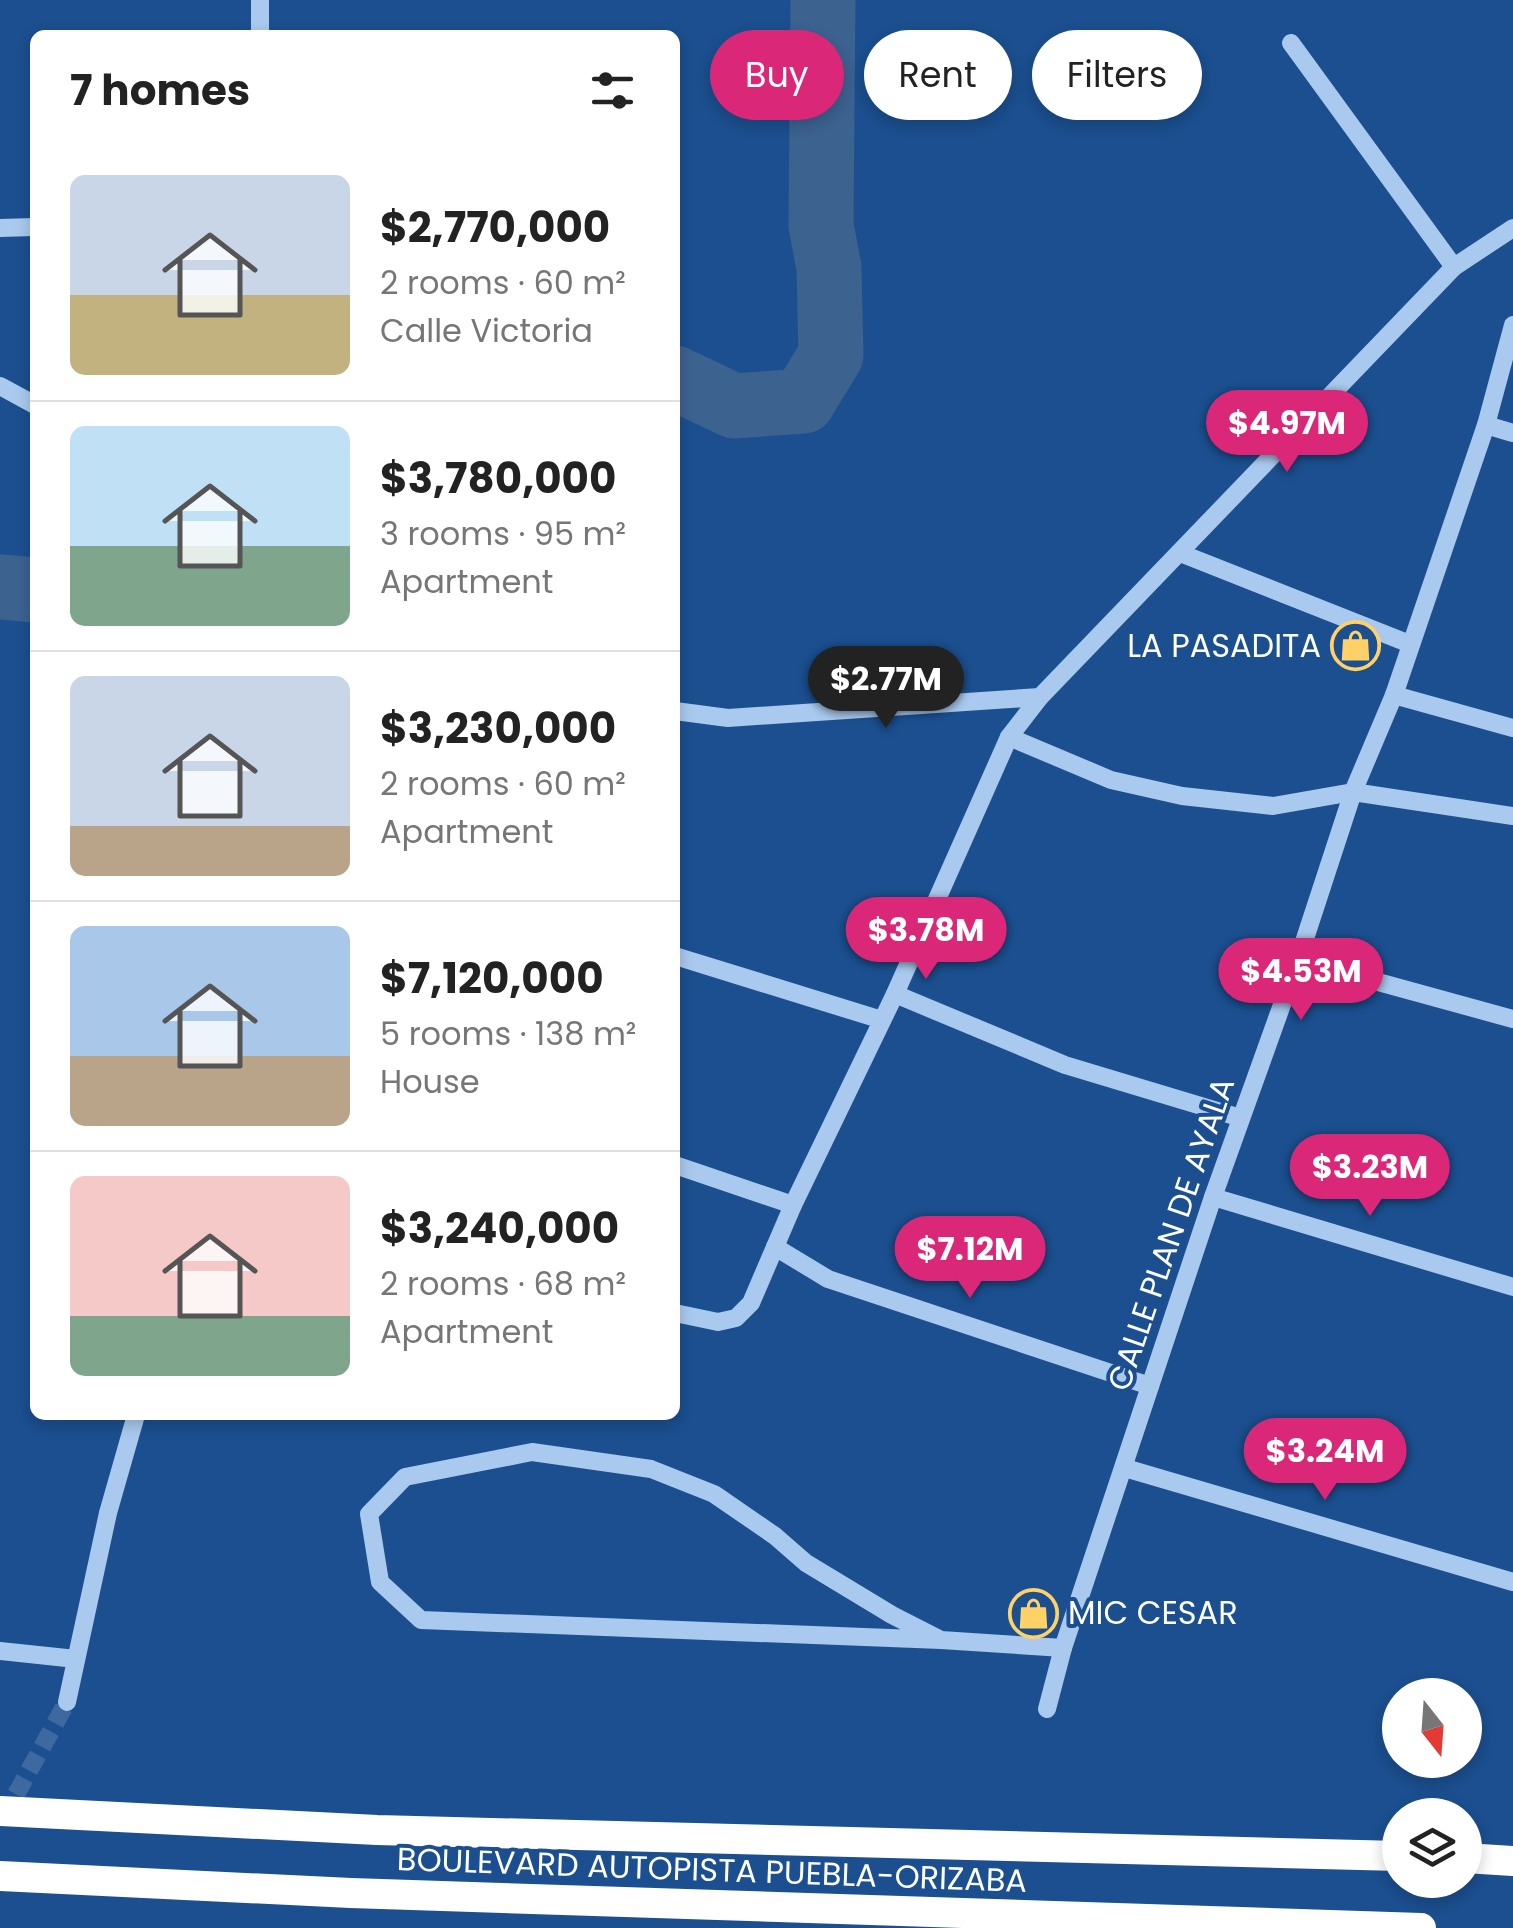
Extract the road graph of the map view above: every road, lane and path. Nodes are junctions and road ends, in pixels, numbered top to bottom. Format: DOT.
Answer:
graph roads {
  1 [pos="260,0"];
  2 [pos="260,30"];
  3 [pos="1291,43"];
  4 [pos="30,226"];
  5 [pos="0,228"];
  6 [pos="1513,228"];
  7 [pos="1454,267"];
  8 [pos="1513,326"];
  9 [pos="0,386"];
  10 [pos="30,401"];
  11 [pos="1486,425"];
  12 [pos="1513,433"];
  13 [pos="1180,553"];
  14 [pos="1410,644"];
  15 [pos="1394,695"];
  16 [pos="1040,697"];
  17 [pos="680,712"];
  18 [pos="1513,728"];
  19 [pos="1009,737"];
  20 [pos="1353,792"];
  21 [pos="1513,816"];
  22 [pos="680,958"];
  23 [pos="1298,960"];
  24 [pos="895,994"];
  25 [pos="1513,1019"];
  26 [pos="882,1020"];
  27 [pos="1242,1118"];
  28 [pos="680,1167"];
  29 [pos="1212,1197"];
  30 [pos="793,1204"];
  31 [pos="775,1247"];
  32 [pos="1513,1287"];
  33 [pos="680,1313"];
  34 [pos="1150,1386"];
  35 [pos="135,1420"];
  36 [pos="1125,1468"];
  37 [pos="1513,1582"];
  38 [pos="942,1640"];
  39 [pos="1064,1648"];
  40 [pos="0,1651"];
  41 [pos="76,1658"];
  42 [pos="67,1702"];
  43 [pos="1047,1709"];
  44 [pos="0,1812"];
  45 [pos="1382,1856"];
  46 [pos="1482,1859"];
  47 [pos="1513,1861"];
  48 [pos="0,1876"];
  49 [pos="1422,1928"];
  1 -- 2 [label="street"];
  3 -- 7 [label="street"];
  4 -- 5 [label="street"];
  6 -- 7 [label="street"];
  7 -- 13 [label="street"];
  8 -- 11 [label="street, CALLE PLAN DE AYALA"];
  9 -- 10 [label="street"];
  11 -- 12 [label="street"];
  11 -- 14 [label="street, CALLE PLAN DE AYALA"];
  13 -- 14 [label="street"];
  13 -- 16 [label="street"];
  14 -- 15 [label="street, CALLE PLAN DE AYALA"];
  15 -- 18 [label="street"];
  15 -- 20 [label="street, CALLE PLAN DE AYALA"];
  16 -- 17 [label="street"];
  16 -- 19 [label="street"];
  19 -- 20 [label="street"];
  19 -- 24 [label="street"];
  20 -- 21 [label="street"];
  20 -- 23 [label="street, CALLE PLAN DE AYALA"];
  22 -- 26 [label="street"];
  23 -- 25 [label="street"];
  23 -- 27 [label="street, CALLE PLAN DE AYALA"];
  24 -- 26 [label="street"];
  24 -- 27 [label="street"];
  26 -- 30 [label="street"];
  27 -- 29 [label="street, CALLE PLAN DE AYALA"];
  28 -- 30 [label="street"];
  29 -- 32 [label="street"];
  29 -- 34 [label="street, CALLE PLAN DE AYALA"];
  30 -- 31 [label="street"];
  31 -- 33 [label="street"];
  31 -- 34 [label="street"];
  34 -- 36 [label="street, CALLE PLAN DE AYALA"];
  35 -- 41 [label="street"];
  36 -- 37 [label="street"];
  36 -- 39 [label="street, CALLE PLAN DE AYALA"];
  38 -- 38 [label="street"];
  38 -- 39 [label="street"];
  39 -- 43 [label="street, CALLE PLAN DE AYALA"];
  40 -- 41 [label="street"];
  41 -- 42 [label="street"];
  44 -- 45 [label="highway, BOULEVARD AUTOPISTA PUEBLA-ORIZABA"];
  46 -- 47 [label="highway"];
  48 -- 49 [label="highway, BOULEVARD AUTOPISTA PUEBLA-ORIZABA"];
}
